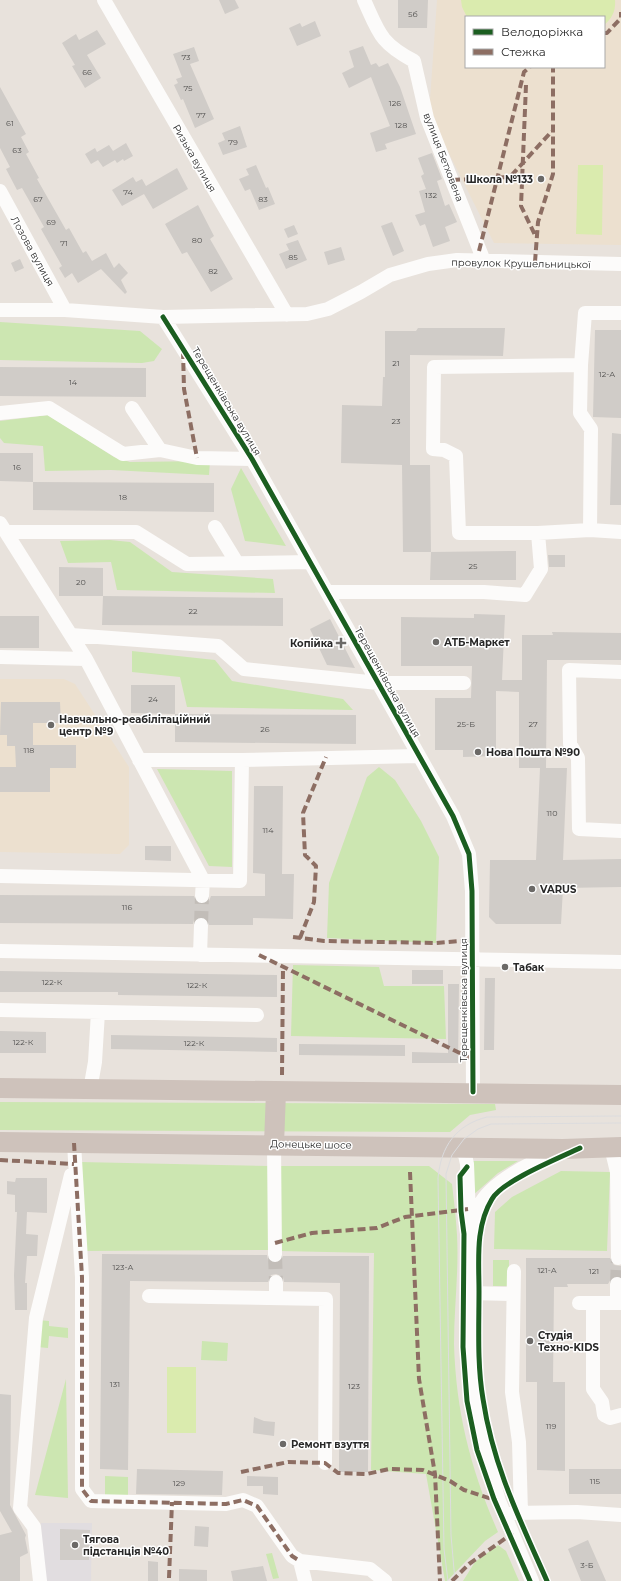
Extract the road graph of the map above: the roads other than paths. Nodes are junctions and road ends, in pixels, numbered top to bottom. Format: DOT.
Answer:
graph roads {
  1 [pos="104,0"];
  2 [pos="364,0"];
  3 [pos="0,191"];
  4 [pos="484,261"];
  5 [pos="621,264"];
  6 [pos="0,310"];
  7 [pos="65,310"];
  8 [pos="621,313"];
  9 [pos="287,315"];
  10 [pos="163,317"];
  11 [pos="581,365"];
  12 [pos="132,408"];
  13 [pos="0,413"];
  14 [pos="160,450"];
  15 [pos="252,459"];
  16 [pos="3,527"];
  17 [pos="215,527"];
  18 [pos="590,530"];
  19 [pos="621,532"];
  20 [pos="538,533"];
  21 [pos="310,562"];
  22 [pos="237,563"];
  23 [pos="328,592"];
  24 [pos="71,636"];
  25 [pos="0,658"];
  26 [pos="86,659"];
  27 [pos="621,672"];
  28 [pos="378,683"];
  29 [pos="464,683"];
  30 [pos="418,756"];
  31 [pos="139,760"];
  32 [pos="242,760"];
  33 [pos="621,831"];
  34 [pos="0,876"];
  35 [pos="203,880"];
  36 [pos="202,896"];
  37 [pos="201,924"];
  38 [pos="0,951"];
  39 [pos="200,955"];
  40 [pos="472,958"];
  41 [pos="621,962"];
  42 [pos="0,1010"];
  43 [pos="98,1012"];
  44 [pos="257,1015"];
  45 [pos="0,1088"];
  46 [pos="90,1090"];
  47 [pos="276,1092"];
  48 [pos="473,1092"];
  49 [pos="621,1095"];
  50 [pos="0,1142"];
  51 [pos="74,1143"];
  52 [pos="274,1144"];
  53 [pos="457,1147"];
  54 [pos="616,1147"];
  55 [pos="563,1148"];
  56 [pos="74,1164"];
  57 [pos="470,1241"];
  58 [pos="276,1255"];
  59 [pos="618,1258"];
  60 [pos="514,1271"];
  61 [pos="276,1282"];
  62 [pos="617,1284"];
  63 [pos="470,1293"];
  64 [pos="513,1294"];
  65 [pos="149,1296"];
  66 [pos="276,1298"];
  67 [pos="619,1303"];
  68 [pos="621,1415"];
  69 [pos="325,1463"];
  70 [pos="505,1513"];
  71 [pos="521,1513"];
  72 [pos="621,1514"];
  73 [pos="300,1561"];
  74 [pos="379,1573"];
  75 [pos="302,1580"];
  76 [pos="40,1581"];
  77 [pos="532,1581"];
  1 -- 9 [label="street, Ризька вулиця"];
  2 -- 4 [label="street, вулиця Бетховена"];
  3 -- 7 [label="street, Лозова вулиця"];
  4 -- 5 [label="street, провулок Крушельницької"];
  4 -- 9 [label="street, провулок Крушельницької"];
  6 -- 7 [label="street, провулок Крушельницької"];
  7 -- 10 [label="street, провулок Крушельницької"];
  8 -- 11 [label="street"];
  9 -- 10 [label="street, провулок Крушельницької"];
  10 -- 15 [label="street, Терещенківська вулиця"];
  11 -- 18 [label="street"];
  11 -- 20 [label="street"];
  12 -- 14 [label="street"];
  13 -- 14 [label="street"];
  14 -- 15 [label="street"];
  15 -- 21 [label="street, Терещенківська вулиця"];
  16 -- 22 [label="street"];
  16 -- 24 [label="street"];
  17 -- 22 [label="street"];
  18 -- 19 [label="street"];
  18 -- 20 [label="street"];
  20 -- 23 [label="street"];
  21 -- 22 [label="street"];
  21 -- 23 [label="street, Терещенківська вулиця"];
  23 -- 28 [label="street, Терещенківська вулиця"];
  24 -- 26 [label="street"];
  24 -- 28 [label="street"];
  25 -- 26 [label="street"];
  26 -- 31 [label="street"];
  27 -- 33 [label="street"];
  28 -- 29 [label="street"];
  28 -- 30 [label="street, Терещенківська вулиця"];
  30 -- 32 [label="street"];
  30 -- 40 [label="street, Терещенківська вулиця"];
  31 -- 32 [label="street"];
  31 -- 35 [label="street"];
  32 -- 35 [label="street"];
  34 -- 35 [label="street"];
  35 -- 36 [label="street"];
  37 -- 39 [label="street"];
  38 -- 39 [label="street"];
  39 -- 40 [label="street"];
  40 -- 41 [label="street"];
  40 -- 48 [label="street, Терещенківська вулиця"];
  42 -- 43 [label="street"];
  43 -- 44 [label="street"];
  43 -- 46 [label="street"];
  45 -- 46 [label="highway"];
  46 -- 47 [label="highway"];
  47 -- 48 [label="highway"];
  47 -- 52 [label="highway"];
  48 -- 49 [label="highway"];
  50 -- 51 [label="highway, Донецьке шосе"];
  51 -- 52 [label="highway, Донецьке шосе"];
  51 -- 56 [label="street"];
  52 -- 53 [label="highway, Донецьке шосе"];
  52 -- 58 [label="street"];
  53 -- 55 [label="highway, Донецьке шосе"];
  53 -- 57 [label="street"];
  54 -- 55 [label="highway, Донецьке шосе"];
  54 -- 59 [label="street"];
  55 -- 57 [label="street"];
  56 -- 73 [label="street"];
  56 -- 76 [label="street"];
  57 -- 63 [label="street"];
  60 -- 64 [label="street"];
  61 -- 66 [label="street"];
  62 -- 67 [label="street"];
  63 -- 64 [label="street"];
  63 -- 70 [label="street"];
  64 -- 71 [label="street"];
  65 -- 66 [label="street"];
  66 -- 69 [label="street"];
  67 -- 68 [label="street"];
  70 -- 71 [label="street"];
  70 -- 77 [label="street"];
  71 -- 72 [label="street"];
  73 -- 74 [label="street"];
  73 -- 75 [label="street"];
}
